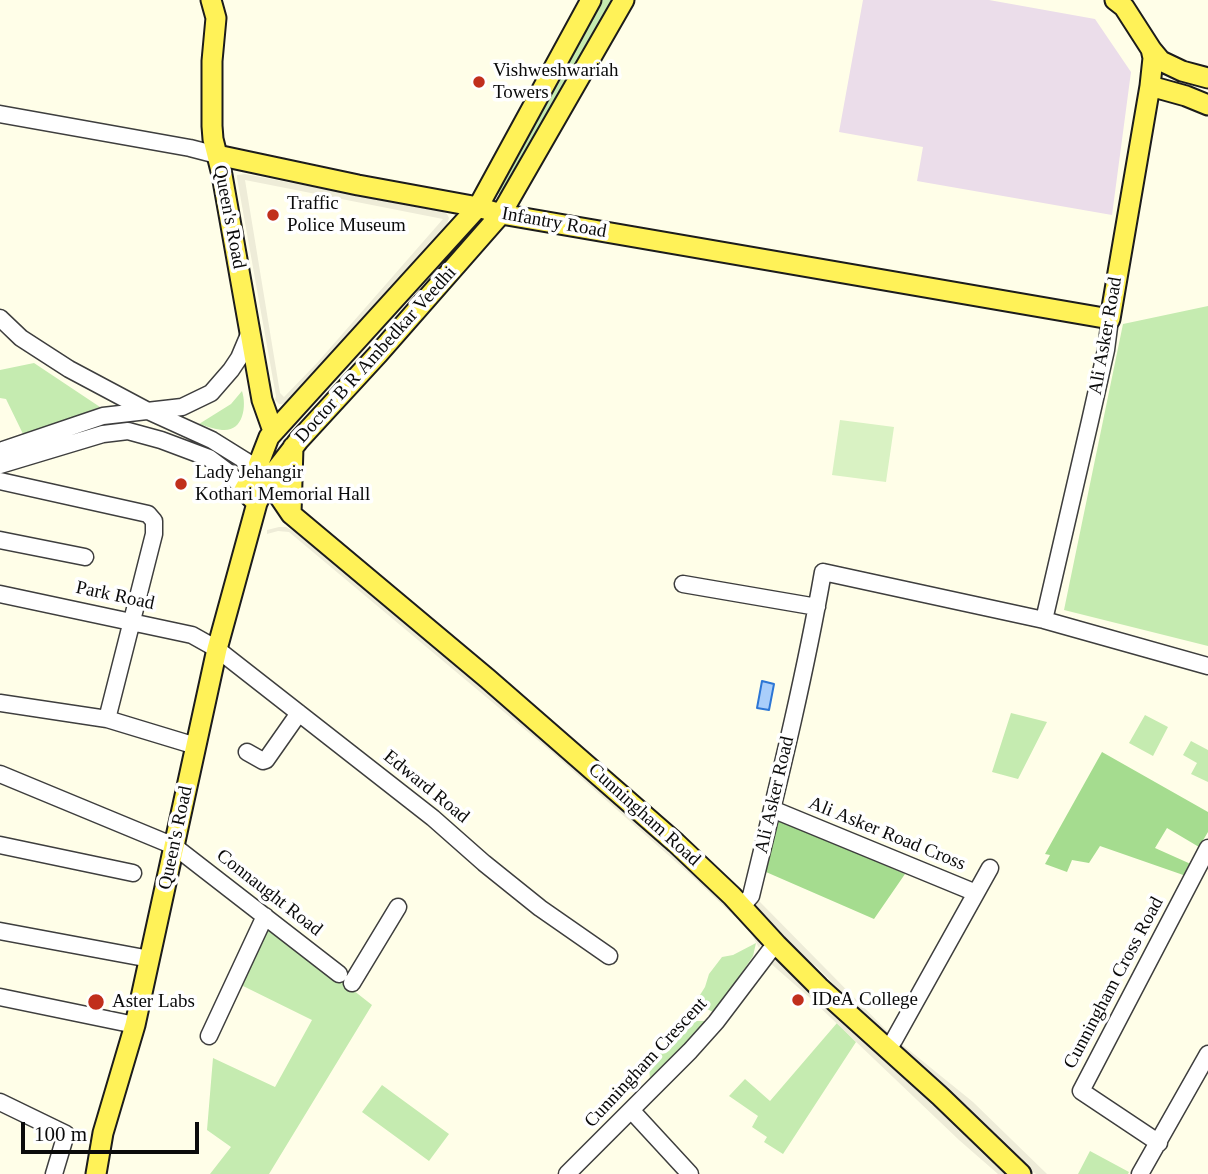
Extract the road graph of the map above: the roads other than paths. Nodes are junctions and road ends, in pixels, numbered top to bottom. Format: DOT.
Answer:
graph roads {
  1 [pos="228,0"];
  2 [pos="591,0"];
  3 [pos="624,0"];
  4 [pos="1115,0"];
  5 [pos="213,9"];
  6 [pos="1151,49"];
  7 [pos="1208,78"];
  8 [pos="1150,86"];
  9 [pos="1208,105"];
  10 [pos="0,114"];
  11 [pos="217,155"];
  12 [pos="478,207"];
  13 [pos="501,214"];
  14 [pos="0,318"];
  15 [pos="1110,320"];
  16 [pos="250,332"];
  17 [pos="146,410"];
  18 [pos="273,432"];
  19 [pos="293,447"];
  20 [pos="0,451"];
  21 [pos="0,465"];
  22 [pos="263,474"];
  23 [pos="0,481"];
  24 [pos="252,500"];
  25 [pos="291,514"];
  26 [pos="0,540"];
  27 [pos="85,557"];
  28 [pos="684,584"];
  29 [pos="0,594"];
  30 [pos="817,607"];
  31 [pos="1044,620"];
  32 [pos="133,621"];
  33 [pos="217,649"];
  34 [pos="1208,666"];
  35 [pos="0,703"];
  36 [pos="299,713"];
  37 [pos="107,719"];
  38 [pos="196,746"];
  39 [pos="247,752"];
  40 [pos="0,774"];
  41 [pos="772,810"];
  42 [pos="0,845"];
  43 [pos="174,846"];
  44 [pos="1208,848"];
  45 [pos="990,868"];
  46 [pos="133,873"];
  47 [pos="976,893"];
  48 [pos="742,906"];
  49 [pos="398,907"];
  50 [pos="265,916"];
  51 [pos="0,930"];
  52 [pos="777,945"];
  53 [pos="610,956"];
  54 [pos="150,959"];
  55 [pos="0,997"];
  56 [pos="135,1025"];
  57 [pos="209,1036"];
  58 [pos="888,1049"];
  59 [pos="1208,1054"];
  60 [pos="0,1102"];
  61 [pos="631,1110"];
  62 [pos="1159,1143"];
  63 [pos="54,1174"];
  64 [pos="96,1174"];
  65 [pos="567,1174"];
  66 [pos="690,1174"];
  67 [pos="1021,1174"];
  68 [pos="1140,1174"];
  1 -- 5 [label="main road"];
  2 -- 12 [label="main road, Doctor B R Ambedkar Veedhi"];
  3 -- 13 [label="main road, Doctor B R Ambedkar Veedhi"];
  4 -- 6 [label="main road"];
  5 -- 11 [label="main road, Queen's Road"];
  6 -- 7 [label="main road"];
  6 -- 8 [label="main road, Ali Asker Road"];
  8 -- 9 [label="main road"];
  8 -- 15 [label="main road, Ali Asker Road"];
  10 -- 11 [label="street, Infantry Road"];
  11 -- 12 [label="main road, Infantry Road"];
  11 -- 16 [label="main road, Queen's Road"];
  12 -- 13 [label="main road, Infantry Road"];
  12 -- 18 [label="main road, Doctor B R Ambedkar Veedhi"];
  13 -- 15 [label="main road, Infantry Road"];
  13 -- 19 [label="main road, Doctor B R Ambedkar Veedhi"];
  14 -- 17 [label="street"];
  15 -- 31 [label="street, Ali Asker Road"];
  16 -- 17 [label="street"];
  16 -- 18 [label="main road, Queen's Road"];
  17 -- 20 [label="street"];
  17 -- 22 [label="street"];
  18 -- 19 [label="main road"];
  18 -- 22 [label="main road, Doctor B R Ambedkar Veedhi"];
  19 -- 22 [label="main road, Doctor B R Ambedkar Veedhi"];
  19 -- 25 [label="main road"];
  21 -- 24 [label="street"];
  22 -- 24 [label="main road, Doctor B R Ambedkar Veedhi"];
  22 -- 25 [label="main road, Cunningham Road"];
  23 -- 32 [label="street"];
  24 -- 25 [label="main road"];
  24 -- 33 [label="main road, Queen's Road"];
  25 -- 48 [label="main road, Cunningham Road"];
  26 -- 27 [label="street"];
  28 -- 30 [label="street"];
  29 -- 32 [label="street, Park Road"];
  30 -- 31 [label="street, Ali Asker Road"];
  30 -- 41 [label="street, Ali Asker Road"];
  31 -- 34 [label="street, Ali Asker Road"];
  32 -- 33 [label="street, Park Road"];
  32 -- 37 [label="street"];
  33 -- 36 [label="street, Edward Road"];
  33 -- 38 [label="main road, Queen's Road"];
  35 -- 37 [label="street"];
  36 -- 39 [label="street"];
  36 -- 53 [label="street, Edward Road"];
  37 -- 38 [label="street"];
  38 -- 43 [label="main road, Queen's Road"];
  40 -- 43 [label="street, Connaught Road"];
  41 -- 47 [label="street, Ali Asker Road Cross"];
  41 -- 48 [label="street, Ali Asker Road"];
  42 -- 46 [label="street"];
  43 -- 50 [label="street, Connaught Road"];
  43 -- 54 [label="main road, Queen's Road"];
  44 -- 62 [label="street, Cunningham Cross Road"];
  45 -- 47 [label="street"];
  47 -- 58 [label="street, Ali Asker Road Cross"];
  48 -- 52 [label="main road, Cunningham Road"];
  49 -- 50 [label="street, Connaught Road"];
  50 -- 57 [label="street"];
  51 -- 54 [label="street"];
  52 -- 58 [label="main road, Cunningham Road"];
  52 -- 61 [label="street, Cunningham Crescent"];
  54 -- 56 [label="main road, Queen's Road"];
  55 -- 56 [label="street"];
  56 -- 64 [label="main road, Queen's Road"];
  58 -- 67 [label="main road, Cunningham Road"];
  59 -- 62 [label="street"];
  60 -- 63 [label="street"];
  61 -- 65 [label="street, Cunningham Crescent"];
  61 -- 66 [label="street"];
  62 -- 68 [label="street"];
}
